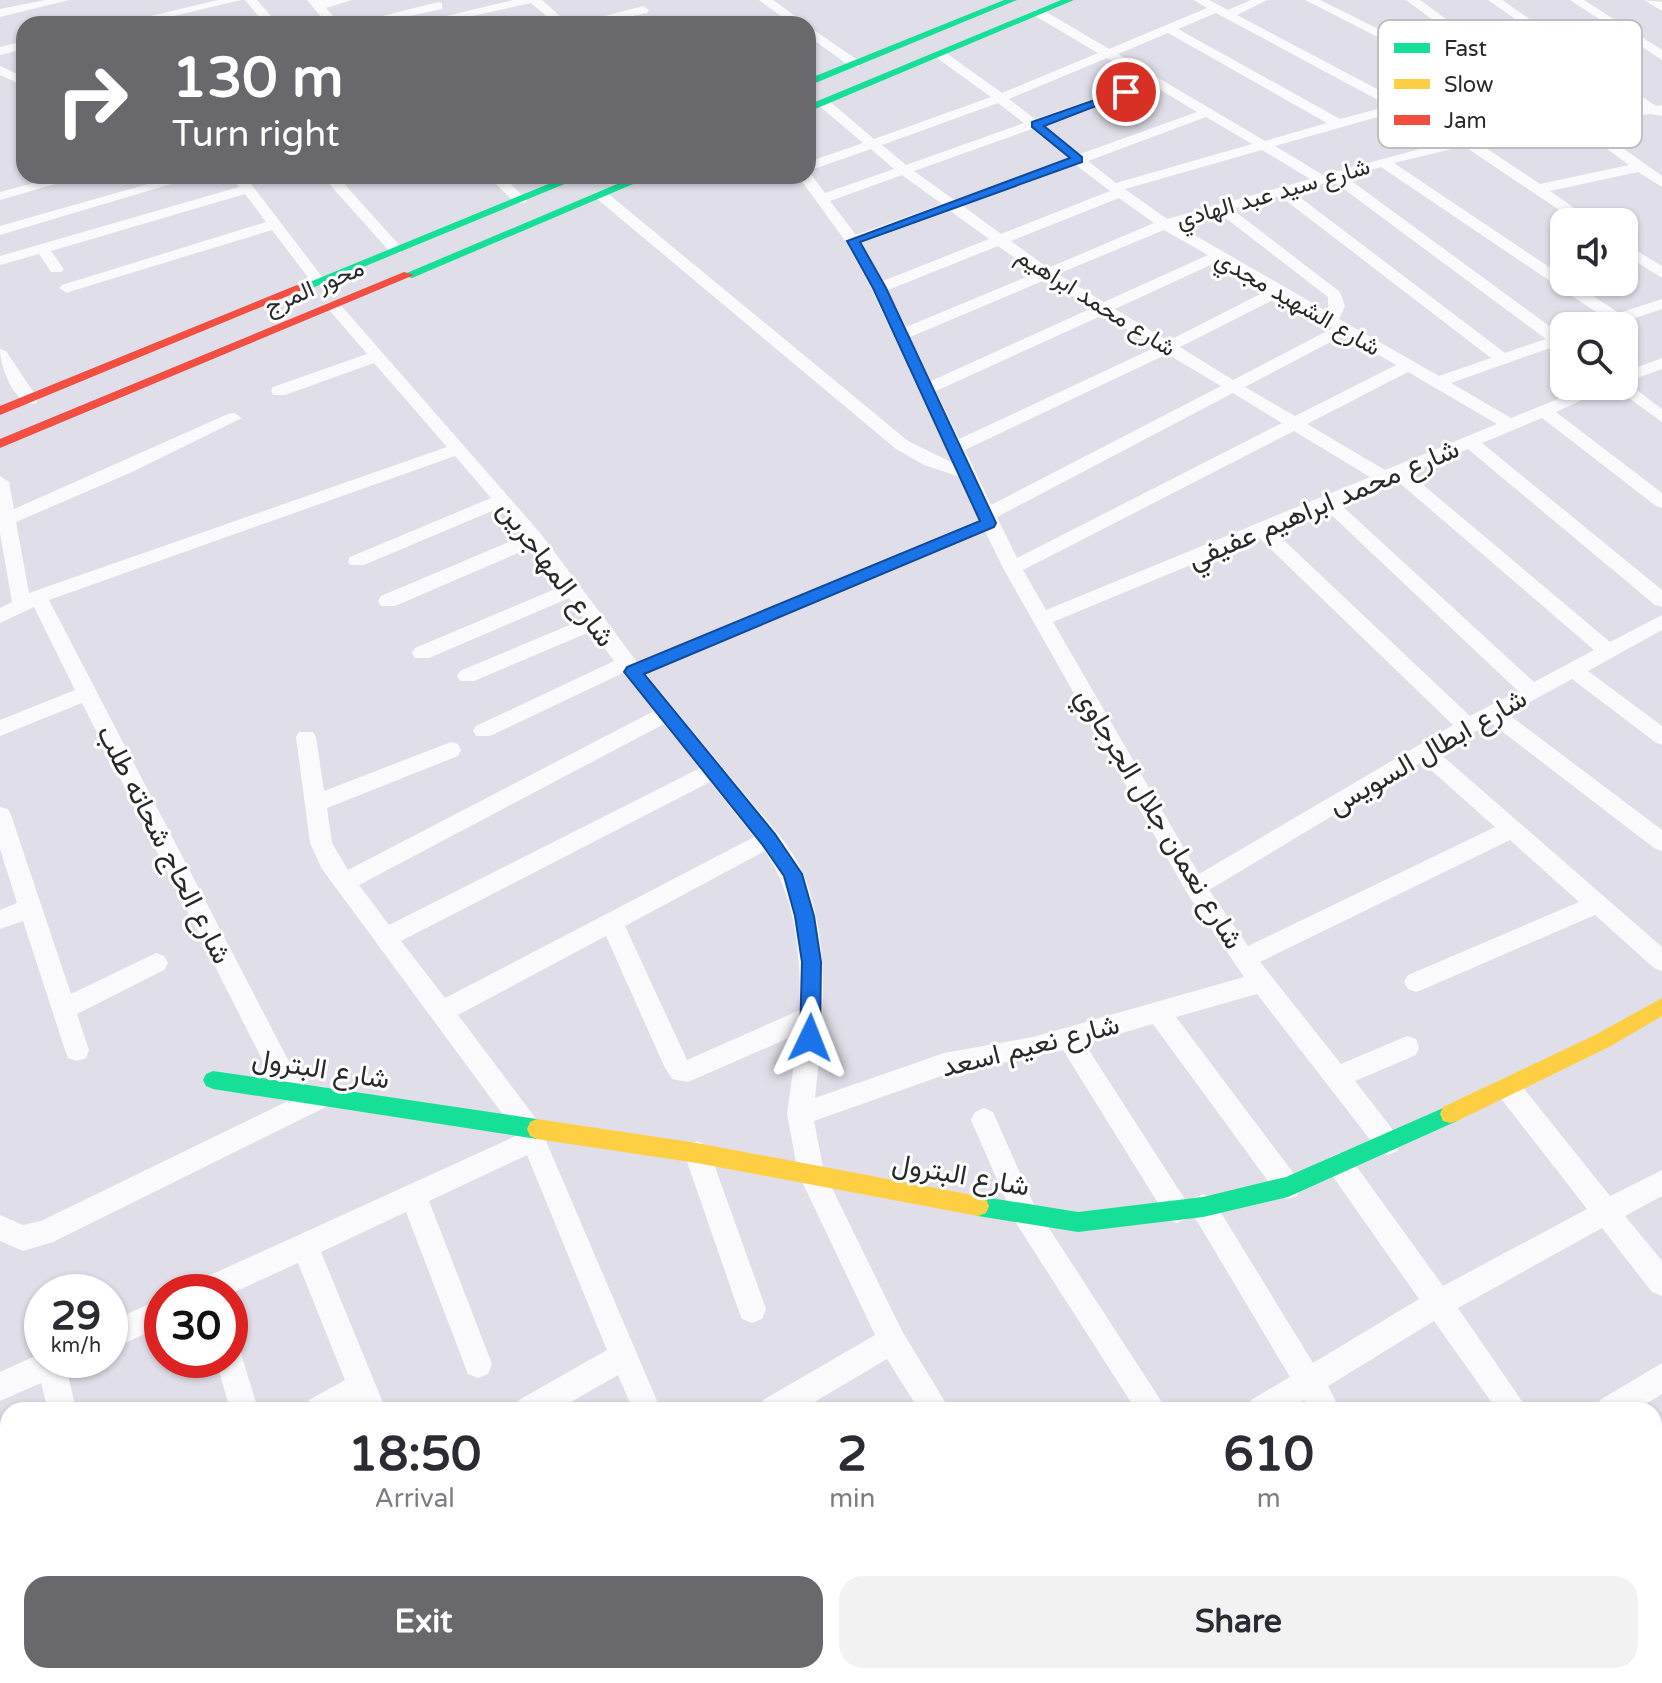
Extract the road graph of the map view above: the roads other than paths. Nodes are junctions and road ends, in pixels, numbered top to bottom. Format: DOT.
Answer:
graph roads {
  1 [pos="63,0"];
  2 [pos="235,0"];
  3 [pos="251,0"];
  4 [pos="346,0"];
  5 [pos="467,0"];
  6 [pos="529,0"];
  7 [pos="535,0"];
  8 [pos="765,0"];
  9 [pos="1012,0"];
  10 [pos="1069,0"];
  11 [pos="1200,0"];
  12 [pos="1261,0"];
  13 [pos="1311,0"];
  14 [pos="1412,0"];
  15 [pos="1494,0"];
  16 [pos="1576,0"];
  17 [pos="1650,0"];
  18 [pos="316,3"];
  19 [pos="1662,7"];
  20 [pos="643,10"];
  21 [pos="1224,11"];
  22 [pos="0,13"];
  23 [pos="1039,13"];
  24 [pos="463,14"];
  25 [pos="160,16"];
  26 [pos="265,16"];
  27 [pos="394,16"];
  28 [pos="454,16"];
  29 [pos="554,16"];
  30 [pos="616,16"];
  31 [pos="788,16"];
  32 [pos="1439,20"];
  33 [pos="1524,20"];
  34 [pos="1607,20"];
  35 [pos="1169,29"];
  36 [pos="1378,34"];
  37 [pos="816,36"];
  38 [pos="1642,43"];
  39 [pos="1110,53"];
  40 [pos="941,55"];
  41 [pos="1662,56"];
  42 [pos="855,64"];
  43 [pos="816,80"];
  44 [pos="1156,81"];
  45 [pos="1378,93"];
  46 [pos="1003,97"];
  47 [pos="1642,100"];
  48 [pos="816,106"];
  49 [pos="816,107"];
  50 [pos="1659,111"];
  51 [pos="1209,112"];
  52 [pos="1378,113"];
  53 [pos="1339,124"];
  54 [pos="1036,125"];
  55 [pos="873,144"];
  56 [pos="1264,145"];
  57 [pos="1438,148"];
  58 [pos="1476,148"];
  59 [pos="1614,148"];
  60 [pos="1078,159"];
  61 [pos="1383,162"];
  62 [pos="816,164"];
  63 [pos="1640,167"];
  64 [pos="904,170"];
  65 [pos="1329,178"];
  66 [pos="1662,183"];
  67 [pos="46,184"];
  68 [pos="163,184"];
  69 [pos="237,184"];
  70 [pos="244,184"];
  71 [pos="336,184"];
  72 [pos="503,184"];
  73 [pos="559,184"];
  74 [pos="627,184"];
  75 [pos="812,184"];
  76 [pos="1538,189"];
  77 [pos="1116,190"];
  78 [pos="1284,192"];
  79 [pos="601,195"];
  80 [pos="0,196"];
  81 [pos="824,198"];
  82 [pos="520,200"];
  83 [pos="951,206"];
  84 [pos="1566,208"];
  85 [pos="1223,209"];
  86 [pos="1165,224"];
  87 [pos="273,225"];
  88 [pos="0,231"];
  89 [pos="999,240"];
  90 [pos="853,241"];
  91 [pos="42,248"];
  92 [pos="396,250"];
  93 [pos="1218,256"];
  94 [pos="1638,256"];
  95 [pos="0,261"];
  96 [pos="56,269"];
  97 [pos="1661,272"];
  98 [pos="1048,275"];
  99 [pos="318,281"];
  100 [pos="67,288"];
  101 [pos="879,288"];
  102 [pos="1278,291"];
  103 [pos="1662,304"];
  104 [pos="333,305"];
  105 [pos="1104,309"];
  106 [pos="1607,312"];
  107 [pos="1638,312"];
  108 [pos="1336,325"];
  109 [pos="1550,333"];
  110 [pos="901,335"];
  111 [pos="1550,345"];
  112 [pos="1168,347"];
  113 [pos="0,354"];
  114 [pos="378,356"];
  115 [pos="1502,359"];
  116 [pos="1662,363"];
  117 [pos="1407,366"];
  118 [pos="1638,372"];
  119 [pos="1436,383"];
  120 [pos="1232,386"];
  121 [pos="927,389"];
  122 [pos="279,391"];
  123 [pos="30,399"];
  124 [pos="1638,399"];
  125 [pos="1568,400"];
  126 [pos="1543,410"];
  127 [pos="0,411"];
  128 [pos="1662,417"];
  129 [pos="234,418"];
  130 [pos="49,424"];
  131 [pos="1294,424"];
  132 [pos="1509,424"];
  133 [pos="1470,442"];
  134 [pos="0,444"];
  135 [pos="458,449"];
  136 [pos="953,449"];
  137 [pos="965,473"];
  138 [pos="1391,475"];
  139 [pos="0,482"];
  140 [pos="502,500"];
  141 [pos="1328,502"];
  142 [pos="1662,502"];
  143 [pos="6,519"];
  144 [pos="987,520"];
  145 [pos="1262,530"];
  146 [pos="535,538"];
  147 [pos="357,561"];
  148 [pos="1012,568"];
  149 [pos="572,589"];
  150 [pos="1662,600"];
  151 [pos="30,601"];
  152 [pos="388,601"];
  153 [pos="0,616"];
  154 [pos="1043,619"];
  155 [pos="596,622"];
  156 [pos="1661,624"];
  157 [pos="1607,650"];
  158 [pos="422,653"];
  159 [pos="629,667"];
  160 [pos="1572,669"];
  161 [pos="467,676"];
  162 [pos="1531,691"];
  163 [pos="87,693"];
  164 [pos="1492,713"];
  165 [pos="666,714"];
  166 [pos="1467,726"];
  167 [pos="0,728"];
  168 [pos="483,731"];
  169 [pos="306,737"];
  170 [pos="1662,737"];
  171 [pos="451,750"];
  172 [pos="1423,751"];
  173 [pos="713,771"];
  174 [pos="315,804"];
  175 [pos="0,815"];
  176 [pos="1512,829"];
  177 [pos="769,839"];
  178 [pos="1662,842"];
  179 [pos="5,847"];
  180 [pos="343,883"];
  181 [pos="1195,887"];
  182 [pos="1598,904"];
  183 [pos="32,907"];
  184 [pos="0,920"];
  185 [pos="611,921"];
  186 [pos="385,938"];
  187 [pos="1244,959"];
  188 [pos="1662,961"];
  189 [pos="156,963"];
  190 [pos="1262,982"];
  191 [pos="1416,982"];
  192 [pos="1662,1006"];
  193 [pos="65,1008"];
  194 [pos="441,1012"];
  195 [pos="1159,1013"];
  196 [pos="812,1016"];
  197 [pos="1069,1039"];
  198 [pos="1407,1047"];
  199 [pos="77,1050"];
  200 [pos="1338,1077"];
  201 [pos="213,1080"];
  202 [pos="1508,1088"];
  203 [pos="291,1091"];
  204 [pos="322,1096"];
  205 [pos="800,1114"];
  206 [pos="984,1120"];
  207 [pos="530,1134"];
  208 [pos="1388,1143"];
  209 [pos="697,1153"];
  210 [pos="1340,1165"];
  211 [pos="811,1173"];
  212 [pos="1662,1182"];
  213 [pos="1288,1187"];
  214 [pos="413,1195"];
  215 [pos="1190,1209"];
  216 [pos="1606,1212"];
  217 [pos="1025,1214"];
  218 [pos="0,1228"];
  219 [pos="304,1244"];
  220 [pos="243,1274"];
  221 [pos="1662,1283"];
  222 [pos="1439,1303"];
  223 [pos="752,1309"];
  224 [pos="892,1341"];
  225 [pos="624,1356"];
  226 [pos="478,1364"];
  227 [pos="24,1376"];
  228 [pos="1662,1377"];
  229 [pos="57,1378"];
  230 [pos="235,1378"];
  231 [pos="1309,1381"];
  232 [pos="0,1387"];
  233 [pos="367,1398"];
  234 [pos="61,1402"];
  235 [pos="242,1402"];
  236 [pos="543,1402"];
  237 [pos="644,1402"];
  238 [pos="787,1402"];
  239 [pos="931,1402"];
  240 [pos="1148,1402"];
  241 [pos="1274,1402"];
  242 [pos="1321,1402"];
  243 [pos="1508,1402"];
  244 [pos="1623,1402"];
  1 -- 22 [label="street"];
  2 -- 25 [label="street"];
  3 -- 26 [label="street"];
  4 -- 18 [label="street"];
  5 -- 27 [label="street"];
  6 -- 24 [label="street"];
  7 -- 29 [label="street"];
  8 -- 31 [label="street"];
  9 -- 42 [label="main road"];
  10 -- 23 [label="main road"];
  11 -- 21 [label="street"];
  12 -- 21 [label="street"];
  13 -- 36 [label="street"];
  14 -- 32 [label="street"];
  15 -- 33 [label="street"];
  16 -- 34 [label="street"];
  17 -- 19 [label="street"];
  20 -- 30 [label="street"];
  21 -- 35 [label="street"];
  21 -- 45 [label="street"];
  23 -- 39 [label="street"];
  23 -- 40 [label="main road"];
  24 -- 28 [label="street"];
  35 -- 39 [label="street"];
  35 -- 53 [label="street"];
  37 -- 42 [label="street"];
  38 -- 41 [label="street"];
  39 -- 44 [label="street"];
  39 -- 46 [label="street"];
  40 -- 46 [label="street, شارع الشهيد مجدي"];
  40 -- 48 [label="main road"];
  42 -- 43 [label="main road"];
  44 -- 51 [label="street"];
  44 -- 54 [label="street"];
  46 -- 54 [label="street, شارع الشهيد مجدي"];
  46 -- 55 [label="street"];
  47 -- 50 [label="street"];
  49 -- 55 [label="street, شارع محمد ابراهيم"];
  51 -- 56 [label="street"];
  51 -- 60 [label="street"];
  52 -- 53 [label="street"];
  53 -- 56 [label="street"];
  54 -- 60 [label="street, شارع الشهيد مجدي"];
  54 -- 64 [label="street"];
  55 -- 62 [label="street"];
  55 -- 64 [label="street, شارع محمد ابراهيم"];
  56 -- 65 [label="street"];
  56 -- 77 [label="street"];
  57 -- 61 [label="street, شارع سيد عبد الهادي"];
  58 -- 76 [label="street"];
  59 -- 63 [label="street"];
  60 -- 77 [label="street, شارع الشهيد مجدي"];
  60 -- 83 [label="street"];
  61 -- 65 [label="street, شارع سيد عبد الهادي"];
  61 -- 106 [label="street"];
  63 -- 66 [label="street"];
  63 -- 76 [label="street"];
  64 -- 81 [label="street"];
  64 -- 83 [label="street, شارع محمد ابراهيم"];
  65 -- 78 [label="street, شارع سيد عبد الهادي"];
  65 -- 109 [label="street"];
  67 -- 80 [label="street"];
  68 -- 88 [label="street"];
  69 -- 91 [label="street"];
  70 -- 87 [label="street"];
  71 -- 92 [label="street"];
  72 -- 82 [label="street"];
  73 -- 82 [label="main road, محور المرج"];
  74 -- 79 [label="main road, محور المرج"];
  75 -- 81 [label="street, شارع نعمان جلال الجرجاوي"];
  76 -- 84 [label="street"];
  77 -- 86 [label="street, شارع الشهيد مجدي"];
  77 -- 89 [label="street"];
  78 -- 85 [label="street, شارع سيد عبد الهادي"];
  78 -- 115 [label="street"];
  79 -- 104 [label="main road, محور المرج"];
  79 -- 137 [label="street"];
  81 -- 90 [label="street, شارع نعمان جلال الجرجاوي"];
  82 -- 92 [label="main road, محور المرج"];
  83 -- 89 [label="street, شارع محمد ابراهيم"];
  83 -- 90 [label="street"];
  85 -- 86 [label="street, شارع سيد عبد الهادي"];
  85 -- 108 [label="street"];
  86 -- 93 [label="street, شارع الشهيد مجدي"];
  86 -- 98 [label="street, شارع سيد عبد الهادي"];
  87 -- 99 [label="street"];
  87 -- 100 [label="street"];
  89 -- 98 [label="street, شارع محمد ابراهيم"];
  89 -- 101 [label="street"];
  90 -- 101 [label="street, شارع نعمان جلال الجرجاوي"];
  91 -- 95 [label="street"];
  91 -- 96 [label="street"];
  92 -- 99 [label="main road, محور المرج"];
  93 -- 102 [label="street, شارع الشهيد مجدي"];
  93 -- 105 [label="street"];
  94 -- 97 [label="street"];
  98 -- 105 [label="street, شارع محمد ابراهيم"];
  98 -- 110 [label="street, شارع سيد عبد الهادي"];
  99 -- 123 [label="main road, محور المرج"];
  101 -- 110 [label="street, شارع نعمان جلال الجرجاوي"];
  102 -- 108 [label="street, شارع الشهيد مجدي"];
  102 -- 112 [label="street"];
  103 -- 107 [label="street"];
  104 -- 114 [label="street, شارع المهاجرين"];
  104 -- 130 [label="main road, محور المرج"];
  105 -- 112 [label="street, شارع محمد ابراهيم"];
  105 -- 121 [label="street"];
  108 -- 117 [label="street, شارع الشهيد مجدي"];
  108 -- 120 [label="street"];
  110 -- 121 [label="street, شارع نعمان جلال الجرجاوي"];
  111 -- 115 [label="street"];
  112 -- 120 [label="street, شارع محمد ابراهيم"];
  112 -- 136 [label="street"];
  113 -- 123 [label="street"];
  114 -- 122 [label="street"];
  114 -- 135 [label="street, شارع المهاجرين"];
  115 -- 119 [label="street"];
  116 -- 118 [label="street"];
  117 -- 119 [label="street, شارع الشهيد مجدي"];
  117 -- 131 [label="street"];
  119 -- 132 [label="street, شارع الشهيد مجدي"];
  120 -- 131 [label="street, شارع محمد ابراهيم"];
  120 -- 144 [label="street"];
  121 -- 136 [label="street, شارع نعمان جلال الجرجاوي"];
  123 -- 127 [label="main road, محور المرج"];
  123 -- 130 [label="main road"];
  124 -- 128 [label="street"];
  125 -- 126 [label="street, شارع محمد ابراهيم عفيفي"];
  126 -- 132 [label="street, شارع محمد ابراهيم عفيفي"];
  126 -- 142 [label="street"];
  129 -- 143 [label="street"];
  130 -- 134 [label="main road, محور المرج"];
  131 -- 138 [label="street, شارع محمد ابراهيم"];
  131 -- 148 [label="street"];
  132 -- 133 [label="street, شارع محمد ابراهيم عفيفي"];
  133 -- 138 [label="street, شارع محمد ابراهيم عفيفي"];
  133 -- 150 [label="street"];
  135 -- 140 [label="street, شارع المهاجرين"];
  135 -- 151 [label="street"];
  136 -- 137 [label="street, شارع نعمان جلال الجرجاوي"];
  137 -- 144 [label="street, شارع نعمان جلال الجرجاوي"];
  138 -- 141 [label="street, شارع محمد ابراهيم عفيفي"];
  138 -- 157 [label="street, شارع محمد ابراهيم"];
  139 -- 143 [label="street, شارع الحاج شحاته طلب"];
  140 -- 146 [label="street, شارع المهاجرين"];
  140 -- 147 [label="street"];
  141 -- 145 [label="street, شارع محمد ابراهيم عفيفي"];
  141 -- 162 [label="street"];
  143 -- 151 [label="street, شارع الحاج شحاته طلب"];
  144 -- 148 [label="street, شارع نعمان جلال الجرجاوي"];
  144 -- 159 [label="street"];
  145 -- 154 [label="street, شارع محمد ابراهيم عفيفي"];
  145 -- 166 [label="street"];
  146 -- 149 [label="street, شارع المهاجرين"];
  146 -- 152 [label="street"];
  148 -- 154 [label="street, شارع نعمان جلال الجرجاوي"];
  149 -- 155 [label="street, شارع المهاجرين"];
  149 -- 158 [label="street"];
  151 -- 153 [label="street"];
  151 -- 163 [label="street, شارع الحاج شحاته طلب"];
  154 -- 181 [label="street, شارع نعمان جلال الجرجاوي"];
  155 -- 159 [label="street, شارع المهاجرين"];
  155 -- 161 [label="street"];
  156 -- 157 [label="street, شارع ابطال السويس"];
  157 -- 160 [label="street, شارع ابطال السويس"];
  159 -- 165 [label="street, شارع المهاجرين"];
  159 -- 168 [label="street"];
  160 -- 162 [label="street, شارع ابطال السويس"];
  160 -- 170 [label="street"];
  162 -- 164 [label="street, شارع ابطال السويس"];
  163 -- 167 [label="street"];
  163 -- 203 [label="street, شارع الحاج شحاته طلب"];
  164 -- 166 [label="street, شارع ابطال السويس"];
  164 -- 178 [label="street"];
  165 -- 173 [label="street, شارع المهاجرين"];
  165 -- 180 [label="street"];
  166 -- 172 [label="street, شارع ابطال السويس"];
  169 -- 174 [label="street"];
  171 -- 174 [label="street"];
  172 -- 176 [label="street"];
  172 -- 181 [label="street, شارع ابطال السويس"];
  173 -- 177 [label="street, شارع المهاجرين"];
  173 -- 186 [label="street"];
  174 -- 180 [label="street"];
  175 -- 179 [label="street"];
  176 -- 182 [label="street"];
  176 -- 187 [label="street"];
  177 -- 185 [label="street"];
  177 -- 196 [label="street, شارع المهاجرين"];
  179 -- 183 [label="street"];
  180 -- 186 [label="street"];
  181 -- 187 [label="street, شارع نعمان جلال الجرجاوي"];
  182 -- 188 [label="street"];
  182 -- 191 [label="street"];
  183 -- 184 [label="street"];
  183 -- 193 [label="street"];
  185 -- 194 [label="street"];
  185 -- 196 [label="street"];
  186 -- 194 [label="street"];
  187 -- 190 [label="street, شارع نعمان جلال الجرجاوي"];
  189 -- 193 [label="street"];
  190 -- 195 [label="street, شارع نعيم اسعد"];
  190 -- 200 [label="street, شارع نعمان جلال الجرجاوي"];
  192 -- 202 [label="main road, شارع البترول"];
  193 -- 199 [label="street"];
  194 -- 207 [label="street"];
  195 -- 197 [label="street, شارع نعيم اسعد"];
  195 -- 213 [label="street"];
  196 -- 205 [label="street, شارع المهاجرين"];
  197 -- 205 [label="street, شارع نعيم اسعد"];
  197 -- 215 [label="street"];
  198 -- 200 [label="street"];
  200 -- 208 [label="street, شارع نعمان جلال الجرجاوي"];
  201 -- 203 [label="main road, شارع البترول"];
  202 -- 208 [label="main road, شارع البترول"];
  202 -- 216 [label="street"];
  203 -- 204 [label="main road, شارع البترول"];
  204 -- 207 [label="main road, شارع البترول"];
  204 -- 218 [label="street"];
  205 -- 211 [label="street, شارع المهاجرين"];
  206 -- 217 [label="street"];
  207 -- 209 [label="main road, شارع البترول"];
  207 -- 214 [label="street"];
  207 -- 225 [label="street"];
  208 -- 210 [label="main road, شارع البترول"];
  209 -- 211 [label="main road, شارع البترول"];
  209 -- 223 [label="street"];
  210 -- 213 [label="main road, شارع البترول"];
  210 -- 222 [label="street"];
  211 -- 217 [label="main road, شارع البترول"];
  211 -- 224 [label="street, شارع المهاجرين"];
  212 -- 216 [label="street"];
  213 -- 215 [label="main road, شارع البترول"];
  214 -- 219 [label="street"];
  214 -- 226 [label="street"];
  215 -- 217 [label="main road, شارع البترول"];
  215 -- 231 [label="street"];
  216 -- 221 [label="street"];
  216 -- 222 [label="street"];
  217 -- 240 [label="street"];
  219 -- 220 [label="street"];
  219 -- 233 [label="street"];
  222 -- 231 [label="street"];
  222 -- 243 [label="street"];
  224 -- 238 [label="street"];
  224 -- 239 [label="street, شارع المهاجرين"];
  225 -- 236 [label="street"];
  225 -- 237 [label="street"];
  227 -- 232 [label="street"];
  228 -- 244 [label="street"];
  229 -- 234 [label="street"];
  230 -- 235 [label="street"];
  231 -- 241 [label="street"];
  231 -- 242 [label="street"];
}
